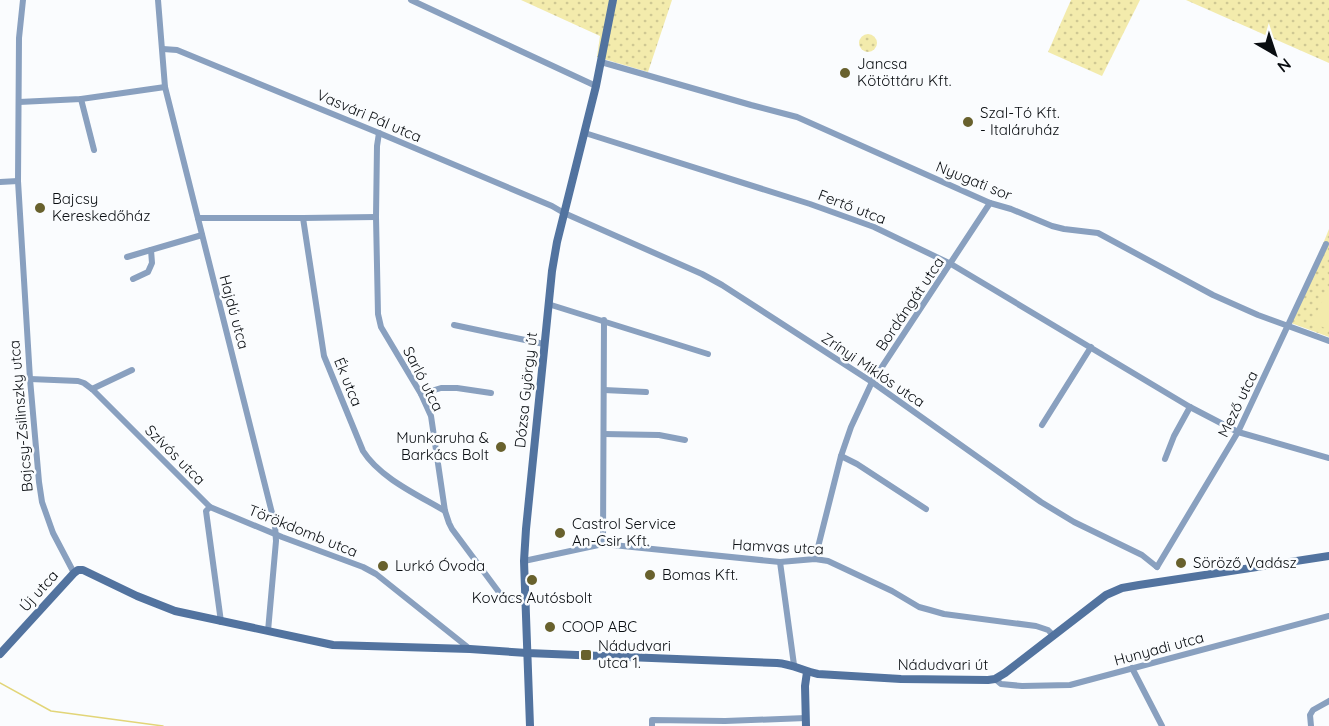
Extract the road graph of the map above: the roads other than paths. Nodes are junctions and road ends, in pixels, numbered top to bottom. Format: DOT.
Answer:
graph roads {
  1 [pos="23,0"];
  2 [pos="158,0"];
  3 [pos="411,0"];
  4 [pos="613,0"];
  5 [pos="163,49"];
  6 [pos="601,62"];
  7 [pos="596,86"];
  8 [pos="165,87"];
  9 [pos="81,99"];
  10 [pos="19,102"];
  11 [pos="380,133"];
  12 [pos="585,133"];
  13 [pos="94,150"];
  14 [pos="18,181"];
  15 [pos="0,182"];
  16 [pos="990,203"];
  17 [pos="564,213"];
  18 [pos="376,217"];
  19 [pos="198,218"];
  20 [pos="303,218"];
  21 [pos="202,235"];
  22 [pos="1326,244"];
  23 [pos="151,250"];
  24 [pos="127,257"];
  25 [pos="951,264"];
  26 [pos="133,279"];
  27 [pos="548,304"];
  28 [pos="604,320"];
  29 [pos="454,325"];
  30 [pos="1288,326"];
  31 [pos="1329,341"];
  32 [pos="544,344"];
  33 [pos="1090,347"];
  34 [pos="708,354"];
  35 [pos="132,370"];
  36 [pos="30,380"];
  37 [pos="872,382"];
  38 [pos="92,389"];
  39 [pos="604,390"];
  40 [pos="646,392"];
  41 [pos="491,393"];
  42 [pos="421,394"];
  43 [pos="1190,407"];
  44 [pos="1042,425"];
  45 [pos="1238,432"];
  46 [pos="604,434"];
  47 [pos="685,440"];
  48 [pos="842,456"];
  49 [pos="1329,458"];
  50 [pos="1165,459"];
  51 [pos="210,507"];
  52 [pos="926,509"];
  53 [pos="445,511"];
  54 [pos="276,534"];
  55 [pos="603,544"];
  56 [pos="1329,556"];
  57 [pos="815,559"];
  58 [pos="524,561"];
  59 [pos="780,562"];
  60 [pos="1158,567"];
  61 [pos="74,573"];
  62 [pos="1159,582"];
  63 [pos="525,600"];
  64 [pos="1329,616"];
  65 [pos="221,622"];
  66 [pos="268,631"];
  67 [pos="1053,635"];
  68 [pos="470,649"];
  69 [pos="527,653"];
  70 [pos="0,654"];
  71 [pos="794,665"];
  72 [pos="1132,668"];
  73 [pos="807,672"];
  74 [pos="995,679"];
  75 [pos="1329,700"];
  76 [pos="806,722"];
  77 [pos="530,726"];
  78 [pos="652,726"];
  79 [pos="1162,726"];
  80 [pos="1311,726"];
  1 -- 10 [label="street, Bajcsy-Zsilinszky utca"];
  2 -- 5 [label="street, Hajdú utca"];
  3 -- 7 [label="street"];
  4 -- 6 [label="main road, Dózsa György út"];
  5 -- 8 [label="street, Hajdú utca"];
  5 -- 11 [label="street, Vasvári Pál utca"];
  6 -- 7 [label="main road, Dózsa György út"];
  6 -- 16 [label="street, Nyugati sor"];
  7 -- 12 [label="main road, Dózsa György út"];
  8 -- 9 [label="street"];
  8 -- 19 [label="street, Hajdú utca"];
  9 -- 10 [label="street"];
  9 -- 13 [label="street"];
  10 -- 14 [label="street, Bajcsy-Zsilinszky utca"];
  11 -- 17 [label="street, Vasvári Pál utca"];
  11 -- 18 [label="street, Sarló utca"];
  12 -- 17 [label="main road, Dózsa György út"];
  12 -- 25 [label="street, Fertő utca"];
  14 -- 15 [label="street"];
  14 -- 36 [label="street, Bajcsy-Zsilinszky utca"];
  16 -- 25 [label="street, Bordángát utca"];
  16 -- 30 [label="street, Nyugati sor"];
  17 -- 27 [label="main road, Dózsa György út"];
  17 -- 37 [label="street, Zrínyi Miklós utca"];
  18 -- 20 [label="street"];
  18 -- 42 [label="street, Sarló utca"];
  19 -- 20 [label="street"];
  19 -- 21 [label="street, Hajdú utca"];
  20 -- 53 [label="street, Ék utca"];
  21 -- 23 [label="street"];
  21 -- 54 [label="street, Hajdú utca"];
  22 -- 30 [label="street, Mező utca"];
  23 -- 24 [label="street"];
  23 -- 26 [label="street"];
  25 -- 33 [label="street, Fertő utca"];
  25 -- 37 [label="street, Bordángát utca"];
  27 -- 28 [label="street"];
  27 -- 32 [label="main road, Dózsa György út"];
  28 -- 34 [label="street"];
  28 -- 39 [label="street"];
  29 -- 32 [label="street"];
  30 -- 31 [label="street, Nyugati sor"];
  30 -- 45 [label="street, Mező utca"];
  32 -- 58 [label="main road, Dózsa György út"];
  33 -- 43 [label="street, Fertő utca"];
  33 -- 44 [label="street"];
  35 -- 38 [label="street"];
  36 -- 38 [label="street, Szívós utca"];
  36 -- 61 [label="street, Bajcsy-Zsilinszky utca"];
  37 -- 48 [label="street, Bordángát utca"];
  37 -- 60 [label="street, Zrínyi Miklós utca"];
  38 -- 51 [label="street, Szívós utca"];
  39 -- 40 [label="street"];
  39 -- 46 [label="street"];
  41 -- 42 [label="street"];
  42 -- 53 [label="street, Sarló utca"];
  43 -- 45 [label="street, Fertő utca"];
  43 -- 50 [label="street"];
  45 -- 49 [label="street, Fertő utca"];
  45 -- 60 [label="street, Mező utca"];
  46 -- 47 [label="street"];
  46 -- 55 [label="street"];
  48 -- 52 [label="street"];
  48 -- 57 [label="street, Bordángát utca"];
  51 -- 54 [label="street, Törökdomb utca"];
  51 -- 65 [label="street"];
  53 -- 63 [label="street, Sarló utca"];
  54 -- 66 [label="street, Hajdú utca"];
  54 -- 68 [label="street, Törökdomb utca"];
  55 -- 58 [label="street, Hamvas utca"];
  55 -- 59 [label="street, Hamvas utca"];
  56 -- 62 [label="main road, Nádudvari út"];
  57 -- 59 [label="street, Hamvas utca"];
  57 -- 67 [label="street, Hamvas utca"];
  58 -- 63 [label="main road, Dózsa György út"];
  59 -- 71 [label="street"];
  60 -- 62 [label="street"];
  61 -- 65 [label="main road"];
  61 -- 70 [label="main road, Új utca"];
  62 -- 67 [label="main road, Nádudvari út"];
  63 -- 69 [label="main road, Dózsa György út"];
  64 -- 72 [label="street, Hunyadi utca"];
  65 -- 66 [label="main road"];
  66 -- 68 [label="main road"];
  67 -- 74 [label="main road, Nádudvari út"];
  68 -- 69 [label="main road"];
  69 -- 71 [label="main road, Nádudvari út"];
  69 -- 77 [label="main road, Dózsa György út"];
  71 -- 73 [label="main road, Nádudvari út"];
  72 -- 74 [label="street, Hunyadi utca"];
  72 -- 79 [label="street"];
  73 -- 74 [label="main road, Nádudvari út"];
  73 -- 76 [label="main road"];
  75 -- 80 [label="street"];
  76 -- 78 [label="street"];
}
